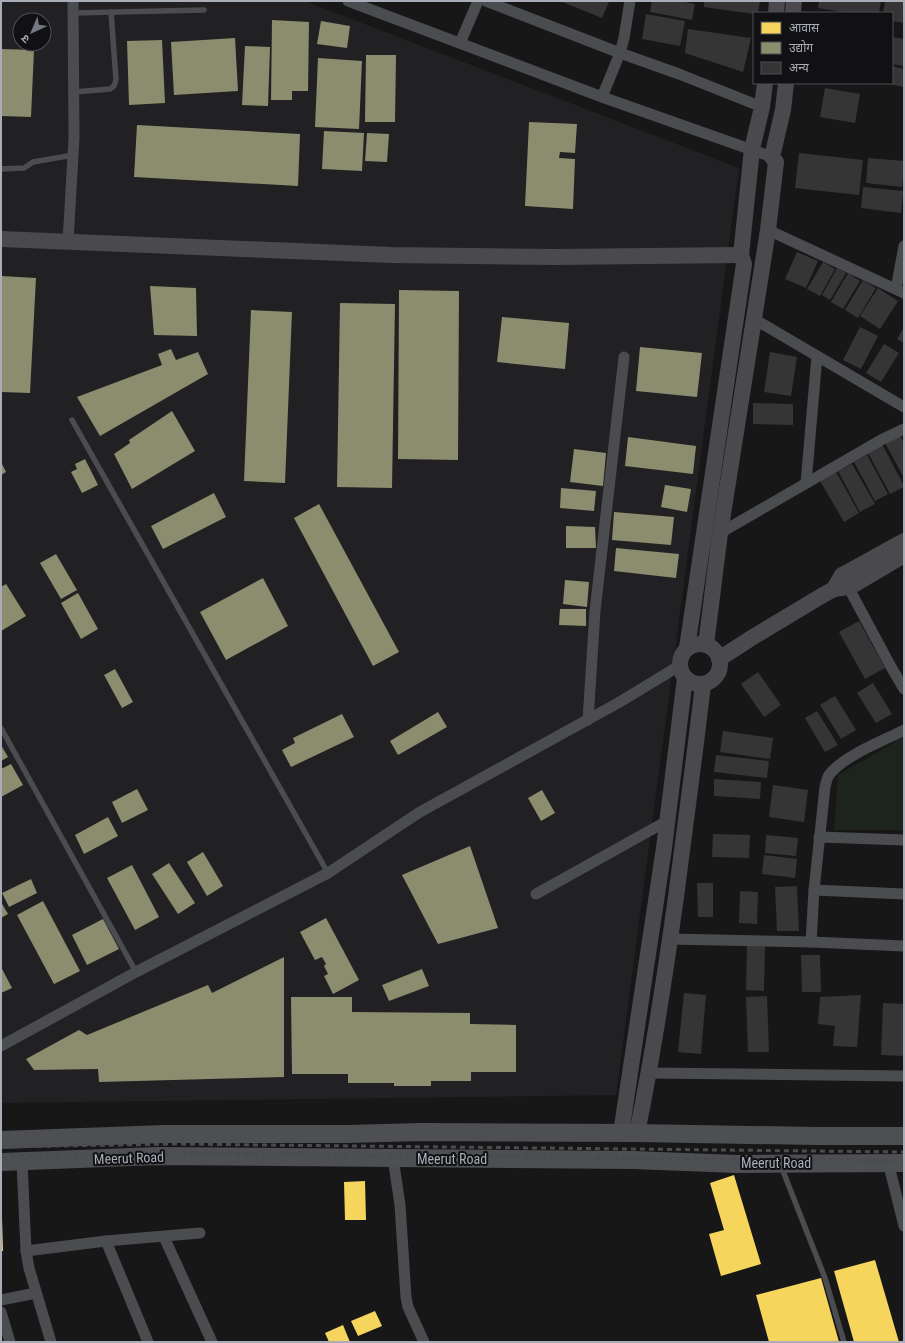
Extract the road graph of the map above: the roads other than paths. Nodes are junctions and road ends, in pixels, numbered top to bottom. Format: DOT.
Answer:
graph roads {
  1 [pos="73,1"];
  2 [pos="348,1"];
  3 [pos="478,1"];
  4 [pos="486,1"];
  5 [pos="630,1"];
  6 [pos="777,1"];
  7 [pos="794,1"];
  8 [pos="204,10"];
  9 [pos="111,12"];
  10 [pos="776,12"];
  11 [pos="793,12"];
  12 [pos="74,13"];
  13 [pos="460,43"];
  14 [pos="620,53"];
  15 [pos="766,84"];
  16 [pos="786,84"];
  17 [pos="74,92"];
  18 [pos="602,97"];
  19 [pos="762,106"];
  20 [pos="752,149"];
  21 [pos="73,155"];
  22 [pos="772,157"];
  23 [pos="1,169"];
  24 [pos="768,230"];
  25 [pos="1,239"];
  26 [pos="68,242"];
  27 [pos="904,246"];
  28 [pos="741,254"];
  29 [pos="900,291"];
  30 [pos="754,319"];
  31 [pos="817,356"];
  32 [pos="624,357"];
  33 [pos="904,407"];
  34 [pos="72,420"];
  35 [pos="904,429"];
  36 [pos="806,483"];
  37 [pos="720,533"];
  38 [pos="904,541"];
  39 [pos="904,555"];
  40 [pos="841,584"];
  41 [pos="706,645"];
  42 [pos="687,648"];
  43 [pos="719,659"];
  44 [pos="682,672"];
  45 [pos="703,684"];
  46 [pos="904,689"];
  47 [pos="588,720"];
  48 [pos="1,728"];
  49 [pos="904,730"];
  50 [pos="667,821"];
  51 [pos="819,837"];
  52 [pos="904,840"];
  53 [pos="328,873"];
  54 [pos="814,890"];
  55 [pos="536,894"];
  56 [pos="904,894"];
  57 [pos="670,939"];
  58 [pos="811,942"];
  59 [pos="904,946"];
  60 [pos="136,972"];
  61 [pos="1,1046"];
  62 [pos="649,1073"];
  63 [pos="904,1076"];
  64 [pos="628,1090"];
  65 [pos="645,1093"];
  66 [pos="629,1133"];
  67 [pos="904,1136"];
  68 [pos="1,1140"];
  69 [pos="393,1158"];
  70 [pos="625,1160"];
  71 [pos="1,1162"];
  72 [pos="22,1162"];
  73 [pos="896,1162"];
  74 [pos="780,1163"];
  75 [pos="904,1226"];
  76 [pos="200,1233"];
  77 [pos="164,1236"];
  78 [pos="106,1242"];
  79 [pos="26,1251"];
  80 [pos="36,1293"];
  81 [pos="1,1300"];
  82 [pos="1,1312"];
  83 [pos="10,1342"];
  84 [pos="51,1342"];
  85 [pos="148,1342"];
  86 [pos="212,1342"];
  87 [pos="424,1342"];
  88 [pos="844,1342"];
  1 -- 12 [label="street"];
  2 -- 13 [label="street"];
  3 -- 13 [label="street"];
  4 -- 14 [label="street"];
  5 -- 14 [label="street"];
  6 -- 10 [label="street"];
  7 -- 11 [label="street"];
  8 -- 9 [label="lane"];
  9 -- 12 [label="lane"];
  9 -- 17 [label="lane"];
  12 -- 17 [label="street"];
  13 -- 18 [label="street"];
  14 -- 18 [label="street"];
  14 -- 19 [label="street"];
  15 -- 19 [label="street"];
  16 -- 22 [label="street"];
  17 -- 21 [label="street"];
  18 -- 20 [label="street"];
  19 -- 20 [label="street"];
  20 -- 22 [label="street"];
  20 -- 28 [label="street"];
  21 -- 23 [label="lane"];
  21 -- 26 [label="street"];
  22 -- 24 [label="street"];
  24 -- 29 [label="street"];
  24 -- 30 [label="street"];
  25 -- 26 [label="street"];
  26 -- 28 [label="street"];
  27 -- 29 [label="street"];
  28 -- 42 [label="street"];
  30 -- 31 [label="street"];
  30 -- 37 [label="street"];
  31 -- 33 [label="street"];
  31 -- 36 [label="street"];
  32 -- 47 [label="street"];
  34 -- 53 [label="lane"];
  35 -- 36 [label="street"];
  36 -- 37 [label="street"];
  37 -- 41 [label="street"];
  38 -- 40 [label="street"];
  39 -- 40 [label="street"];
  40 -- 43 [label="street"];
  40 -- 46 [label="street"];
  41 -- 42 [label="street"];
  41 -- 43 [label="street"];
  42 -- 44 [label="street"];
  43 -- 45 [label="street"];
  44 -- 45 [label="street"];
  44 -- 47 [label="street"];
  44 -- 50 [label="street"];
  45 -- 57 [label="street"];
  47 -- 53 [label="street"];
  48 -- 60 [label="lane"];
  49 -- 51 [label="street"];
  50 -- 55 [label="street"];
  50 -- 64 [label="street"];
  51 -- 52 [label="street"];
  51 -- 54 [label="street"];
  53 -- 60 [label="street"];
  54 -- 56 [label="street"];
  54 -- 58 [label="street"];
  57 -- 58 [label="street"];
  57 -- 62 [label="street"];
  58 -- 59 [label="street"];
  60 -- 61 [label="street"];
  62 -- 63 [label="street"];
  62 -- 65 [label="street"];
  64 -- 65 [label="street"];
  64 -- 66 [label="street"];
  65 -- 66 [label="street"];
  66 -- 67 [label="main road, Meerut Road"];
  66 -- 68 [label="main road, Meerut Road"];
  66 -- 70 [label="main road"];
  69 -- 70 [label="main road, Meerut Road"];
  69 -- 72 [label="main road, Meerut Road"];
  69 -- 87 [label="street"];
  70 -- 74 [label="main road, Meerut Road"];
  71 -- 72 [label="main road, Meerut Road"];
  72 -- 79 [label="street"];
  73 -- 74 [label="main road, Meerut Road"];
  73 -- 75 [label="street"];
  74 -- 88 [label="lane"];
  76 -- 77 [label="street"];
  77 -- 78 [label="street"];
  77 -- 86 [label="street"];
  78 -- 79 [label="street"];
  78 -- 85 [label="street"];
  79 -- 80 [label="street"];
  80 -- 81 [label="street"];
  80 -- 84 [label="street"];
  82 -- 83 [label="street"];
}
